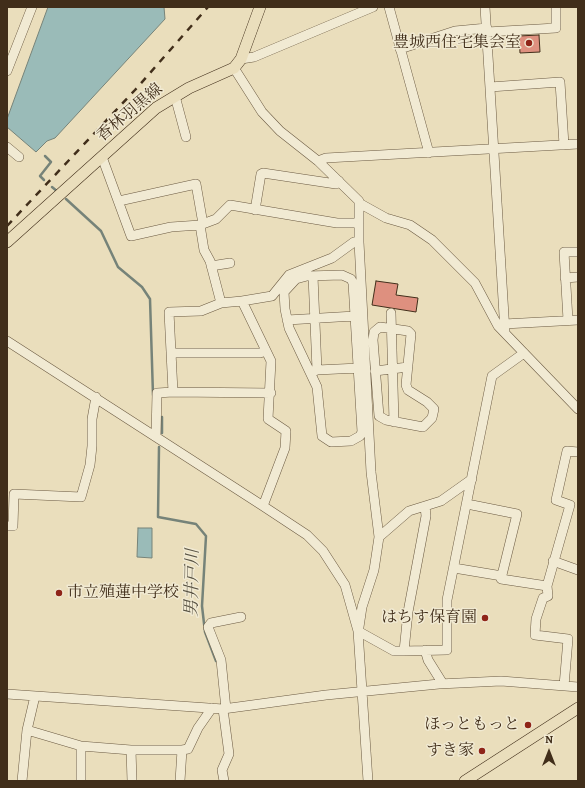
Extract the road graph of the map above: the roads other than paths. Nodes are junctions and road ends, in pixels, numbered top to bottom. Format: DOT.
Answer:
graph roads {
  1 [pos="32,7"];
  2 [pos="260,7"];
  3 [pos="373,7"];
  4 [pos="389,7"];
  5 [pos="485,7"];
  6 [pos="556,7"];
  7 [pos="487,30"];
  8 [pos="11,49"];
  9 [pos="400,49"];
  10 [pos="238,64"];
  11 [pos="7,71"];
  12 [pos="490,87"];
  13 [pos="175,96"];
  14 [pos="186,138"];
  15 [pos="564,144"];
  16 [pos="578,144"];
  17 [pos="7,147"];
  18 [pos="494,149"];
  19 [pos="429,153"];
  20 [pos="19,157"];
  21 [pos="102,157"];
  22 [pos="318,161"];
  23 [pos="339,181"];
  24 [pos="119,201"];
  25 [pos="359,203"];
  26 [pos="255,210"];
  27 [pos="359,223"];
  28 [pos="202,225"];
  29 [pos="7,242"];
  30 [pos="359,242"];
  31 [pos="578,252"];
  32 [pos="230,263"];
  33 [pos="211,266"];
  34 [pos="313,276"];
  35 [pos="578,277"];
  36 [pos="566,278"];
  37 [pos="242,301"];
  38 [pos="221,303"];
  39 [pos="391,313"];
  40 [pos="355,316"];
  41 [pos="314,318"];
  42 [pos="287,320"];
  43 [pos="568,320"];
  44 [pos="578,320"];
  45 [pos="391,328"];
  46 [pos="504,328"];
  47 [pos="7,341"];
  48 [pos="266,351"];
  49 [pos="171,353"];
  50 [pos="524,353"];
  51 [pos="408,367"];
  52 [pos="359,368"];
  53 [pos="392,369"];
  54 [pos="375,371"];
  55 [pos="314,372"];
  56 [pos="173,392"];
  57 [pos="270,393"];
  58 [pos="96,398"];
  59 [pos="578,409"];
  60 [pos="394,422"];
  61 [pos="156,436"];
  62 [pos="578,452"];
  63 [pos="472,479"];
  64 [pos="10,493"];
  65 [pos="467,504"];
  66 [pos="263,506"];
  67 [pos="425,506"];
  68 [pos="7,526"];
  69 [pos="379,537"];
  70 [pos="553,561"];
  71 [pos="454,568"];
  72 [pos="578,570"];
  73 [pos="502,576"];
  74 [pos="547,586"];
  75 [pos="241,617"];
  76 [pos="358,631"];
  77 [pos="424,650"];
  78 [pos="404,651"];
  79 [pos="443,684"];
  80 [pos="564,686"];
  81 [pos="578,687"];
  82 [pos="362,692"];
  83 [pos="7,694"];
  84 [pos="35,696"];
  85 [pos="212,708"];
  86 [pos="578,708"];
  87 [pos="224,709"];
  88 [pos="27,730"];
  89 [pos="81,746"];
  90 [pos="132,750"];
  91 [pos="182,750"];
  92 [pos="22,781"];
  93 [pos="81,781"];
  94 [pos="132,781"];
  95 [pos="180,781"];
  96 [pos="224,781"];
  97 [pos="368,781"];
  98 [pos="465,781"];
  1 -- 8 [label="street"];
  2 -- 10 [label="main road"];
  3 -- 10 [label="street"];
  4 -- 9 [label="street"];
  5 -- 7 [label="street"];
  6 -- 7 [label="street"];
  7 -- 9 [label="street"];
  7 -- 12 [label="street"];
  8 -- 11 [label="street"];
  9 -- 19 [label="street"];
  10 -- 13 [label="main road, 香林羽黒線"];
  10 -- 22 [label="street"];
  12 -- 15 [label="street"];
  12 -- 18 [label="street"];
  13 -- 14 [label="street"];
  13 -- 21 [label="main road, 香林羽黒線"];
  15 -- 16 [label="street"];
  15 -- 18 [label="street"];
  17 -- 20 [label="street"];
  18 -- 19 [label="street"];
  18 -- 46 [label="street"];
  19 -- 22 [label="street"];
  21 -- 24 [label="street"];
  21 -- 29 [label="main road, 香林羽黒線"];
  22 -- 23 [label="street"];
  23 -- 25 [label="street"];
  23 -- 26 [label="street"];
  24 -- 28 [label="street"];
  24 -- 28 [label="street"];
  25 -- 27 [label="street"];
  25 -- 46 [label="street"];
  26 -- 27 [label="street"];
  26 -- 28 [label="street"];
  27 -- 30 [label="street"];
  28 -- 33 [label="street"];
  30 -- 37 [label="street"];
  30 -- 69 [label="street"];
  31 -- 36 [label="street"];
  32 -- 33 [label="street"];
  33 -- 38 [label="street"];
  34 -- 40 [label="street"];
  34 -- 41 [label="street"];
  34 -- 42 [label="street"];
  35 -- 36 [label="street"];
  36 -- 43 [label="street"];
  37 -- 38 [label="street"];
  37 -- 48 [label="street"];
  38 -- 49 [label="street"];
  39 -- 45 [label="street"];
  40 -- 41 [label="street"];
  40 -- 52 [label="street"];
  41 -- 42 [label="street"];
  41 -- 55 [label="street"];
  42 -- 55 [label="street"];
  43 -- 44 [label="street"];
  43 -- 46 [label="street"];
  45 -- 51 [label="street"];
  45 -- 53 [label="street"];
  45 -- 54 [label="street"];
  46 -- 50 [label="street"];
  47 -- 58 [label="street"];
  48 -- 49 [label="street"];
  48 -- 57 [label="street"];
  49 -- 56 [label="street"];
  50 -- 59 [label="street"];
  50 -- 63 [label="street"];
  51 -- 53 [label="street"];
  51 -- 60 [label="street"];
  52 -- 55 [label="street"];
  52 -- 55 [label="street"];
  53 -- 54 [label="street"];
  53 -- 60 [label="street"];
  54 -- 60 [label="street"];
  56 -- 57 [label="street"];
  56 -- 61 [label="street"];
  57 -- 66 [label="street"];
  58 -- 61 [label="street"];
  58 -- 64 [label="street"];
  61 -- 66 [label="street"];
  62 -- 70 [label="street"];
  63 -- 65 [label="street"];
  63 -- 67 [label="street"];
  64 -- 68 [label="street"];
  65 -- 71 [label="street"];
  65 -- 73 [label="street"];
  66 -- 76 [label="street"];
  67 -- 69 [label="street"];
  67 -- 78 [label="street"];
  69 -- 76 [label="street"];
  70 -- 72 [label="street"];
  70 -- 74 [label="street"];
  71 -- 73 [label="street"];
  71 -- 77 [label="street"];
  73 -- 74 [label="street"];
  74 -- 80 [label="street"];
  75 -- 87 [label="street"];
  76 -- 78 [label="street"];
  76 -- 82 [label="street"];
  77 -- 78 [label="street"];
  77 -- 79 [label="street"];
  79 -- 80 [label="street"];
  79 -- 82 [label="street"];
  80 -- 81 [label="street"];
  82 -- 87 [label="street"];
  82 -- 97 [label="street"];
  83 -- 84 [label="street"];
  84 -- 85 [label="street"];
  84 -- 88 [label="street"];
  85 -- 87 [label="street"];
  85 -- 91 [label="street"];
  86 -- 98 [label="main road"];
  87 -- 96 [label="street"];
  88 -- 89 [label="street"];
  88 -- 92 [label="street"];
  89 -- 90 [label="street"];
  89 -- 93 [label="street"];
  90 -- 91 [label="street"];
  90 -- 94 [label="street"];
  91 -- 95 [label="street"];
}
